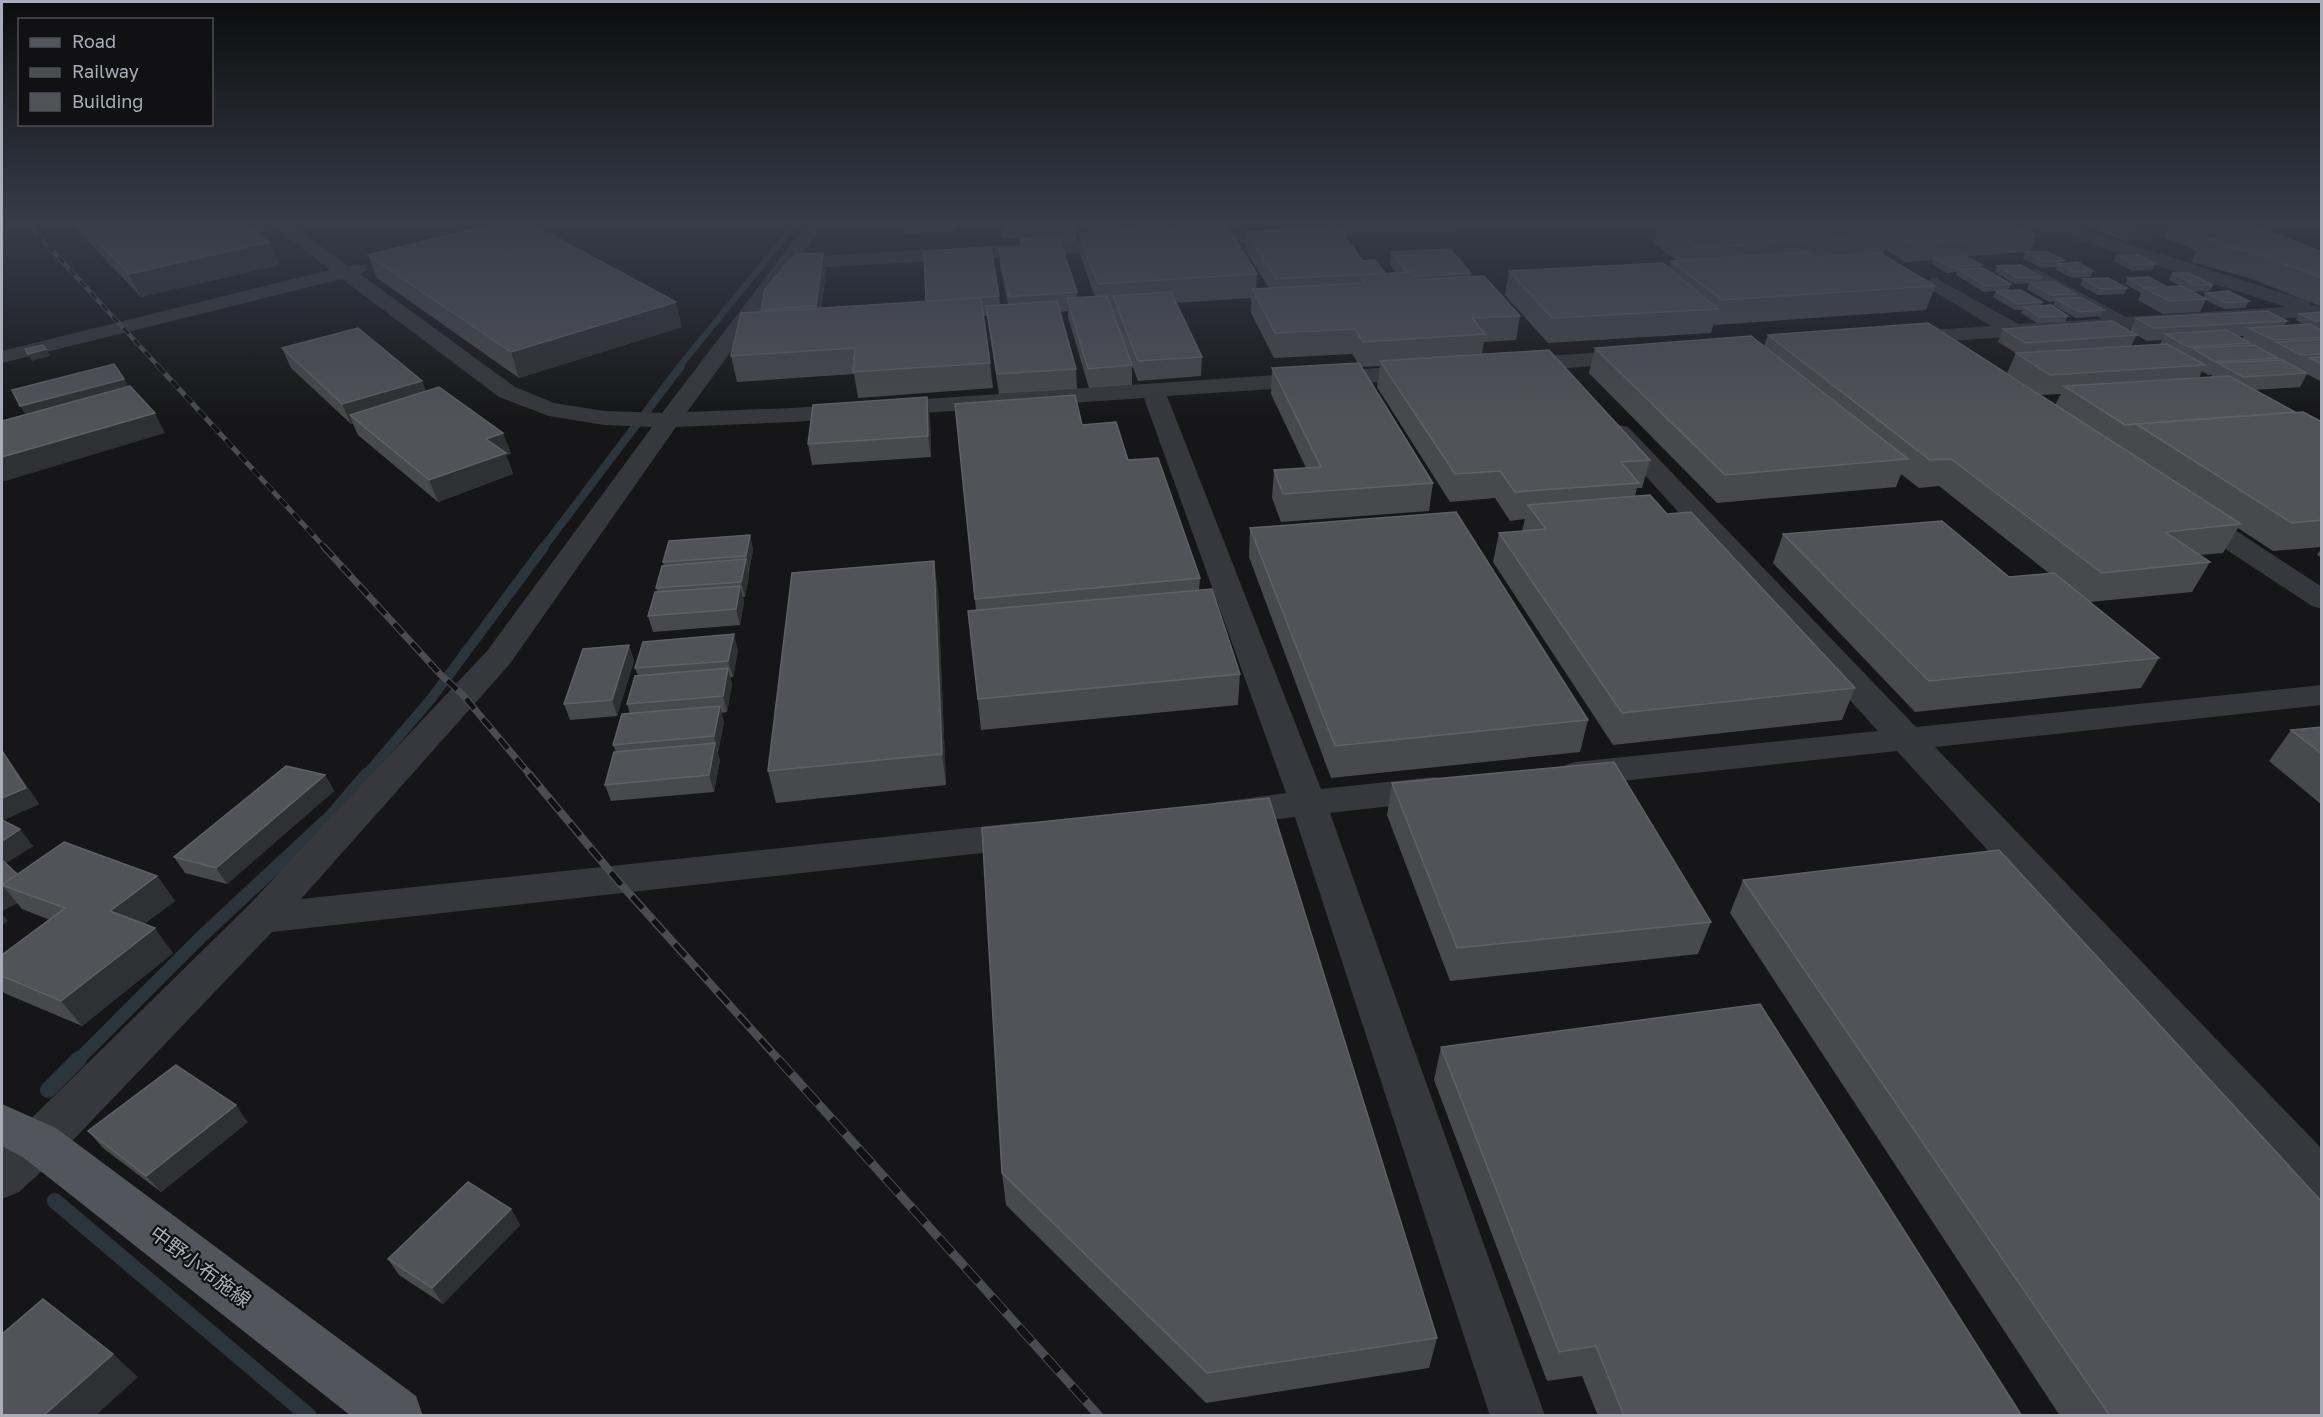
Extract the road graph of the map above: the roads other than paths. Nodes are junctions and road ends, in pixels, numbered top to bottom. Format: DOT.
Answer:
graph roads {
  1 [pos="282,288"];
  2 [pos="364,288"];
  3 [pos="767,288"];
  4 [pos="1943,288"];
  5 [pos="2061,288"];
  6 [pos="2253,288"];
  7 [pos="2187,298"];
  8 [pos="2320,312"];
  9 [pos="2265,313"];
  10 [pos="2224,316"];
  11 [pos="2126,323"];
  12 [pos="2015,331"];
  13 [pos="2303,331"];
  14 [pos="1924,337"];
  15 [pos="1876,340"];
  16 [pos="1662,355"];
  17 [pos="2,357"];
  18 [pos="1954,357"];
  19 [pos="1554,363"];
  20 [pos="1495,367"];
  21 [pos="1448,370"];
  22 [pos="1579,389"];
  23 [pos="1153,390"];
  24 [pos="1603,415"];
  25 [pos="669,420"];
  26 [pos="2172,501"];
  27 [pos="2322,600"];
  28 [pos="2322,695"];
  29 [pos="1905,738"];
  30 [pos="1542,777"];
  31 [pos="1472,785"];
  32 [pos="1308,803"];
  33 [pos="1191,816"];
  34 [pos="1063,830"];
  35 [pos="261,918"];
  36 [pos="21,1133"];
  37 [pos="2,1177"];
  38 [pos="2322,1183"];
  39 [pos="396,1416"];
  40 [pos="1518,1416"];
  1 -- 17 [label="street"];
  2 -- 25 [label="street"];
  3 -- 25 [label="street"];
  4 -- 12 [label="street"];
  5 -- 11 [label="street"];
  6 -- 8 [label="street"];
  7 -- 10 [label="street"];
  8 -- 9 [label="street"];
  9 -- 10 [label="street"];
  9 -- 13 [label="street"];
  10 -- 11 [label="street"];
  11 -- 12 [label="street"];
  12 -- 14 [label="street"];
  14 -- 15 [label="street"];
  14 -- 18 [label="street"];
  16 -- 19 [label="street"];
  19 -- 20 [label="street"];
  19 -- 22 [label="street"];
  21 -- 23 [label="street"];
  23 -- 25 [label="street"];
  23 -- 32 [label="street"];
  24 -- 29 [label="street"];
  25 -- 35 [label="street"];
  26 -- 27 [label="street"];
  28 -- 29 [label="street"];
  29 -- 30 [label="street"];
  29 -- 38 [label="street"];
  31 -- 32 [label="street"];
  32 -- 33 [label="street"];
  32 -- 40 [label="street"];
  34 -- 35 [label="street"];
  35 -- 36 [label="street"];
  36 -- 37 [label="street"];
  36 -- 39 [label="main road, 中野小布施線"];
}
